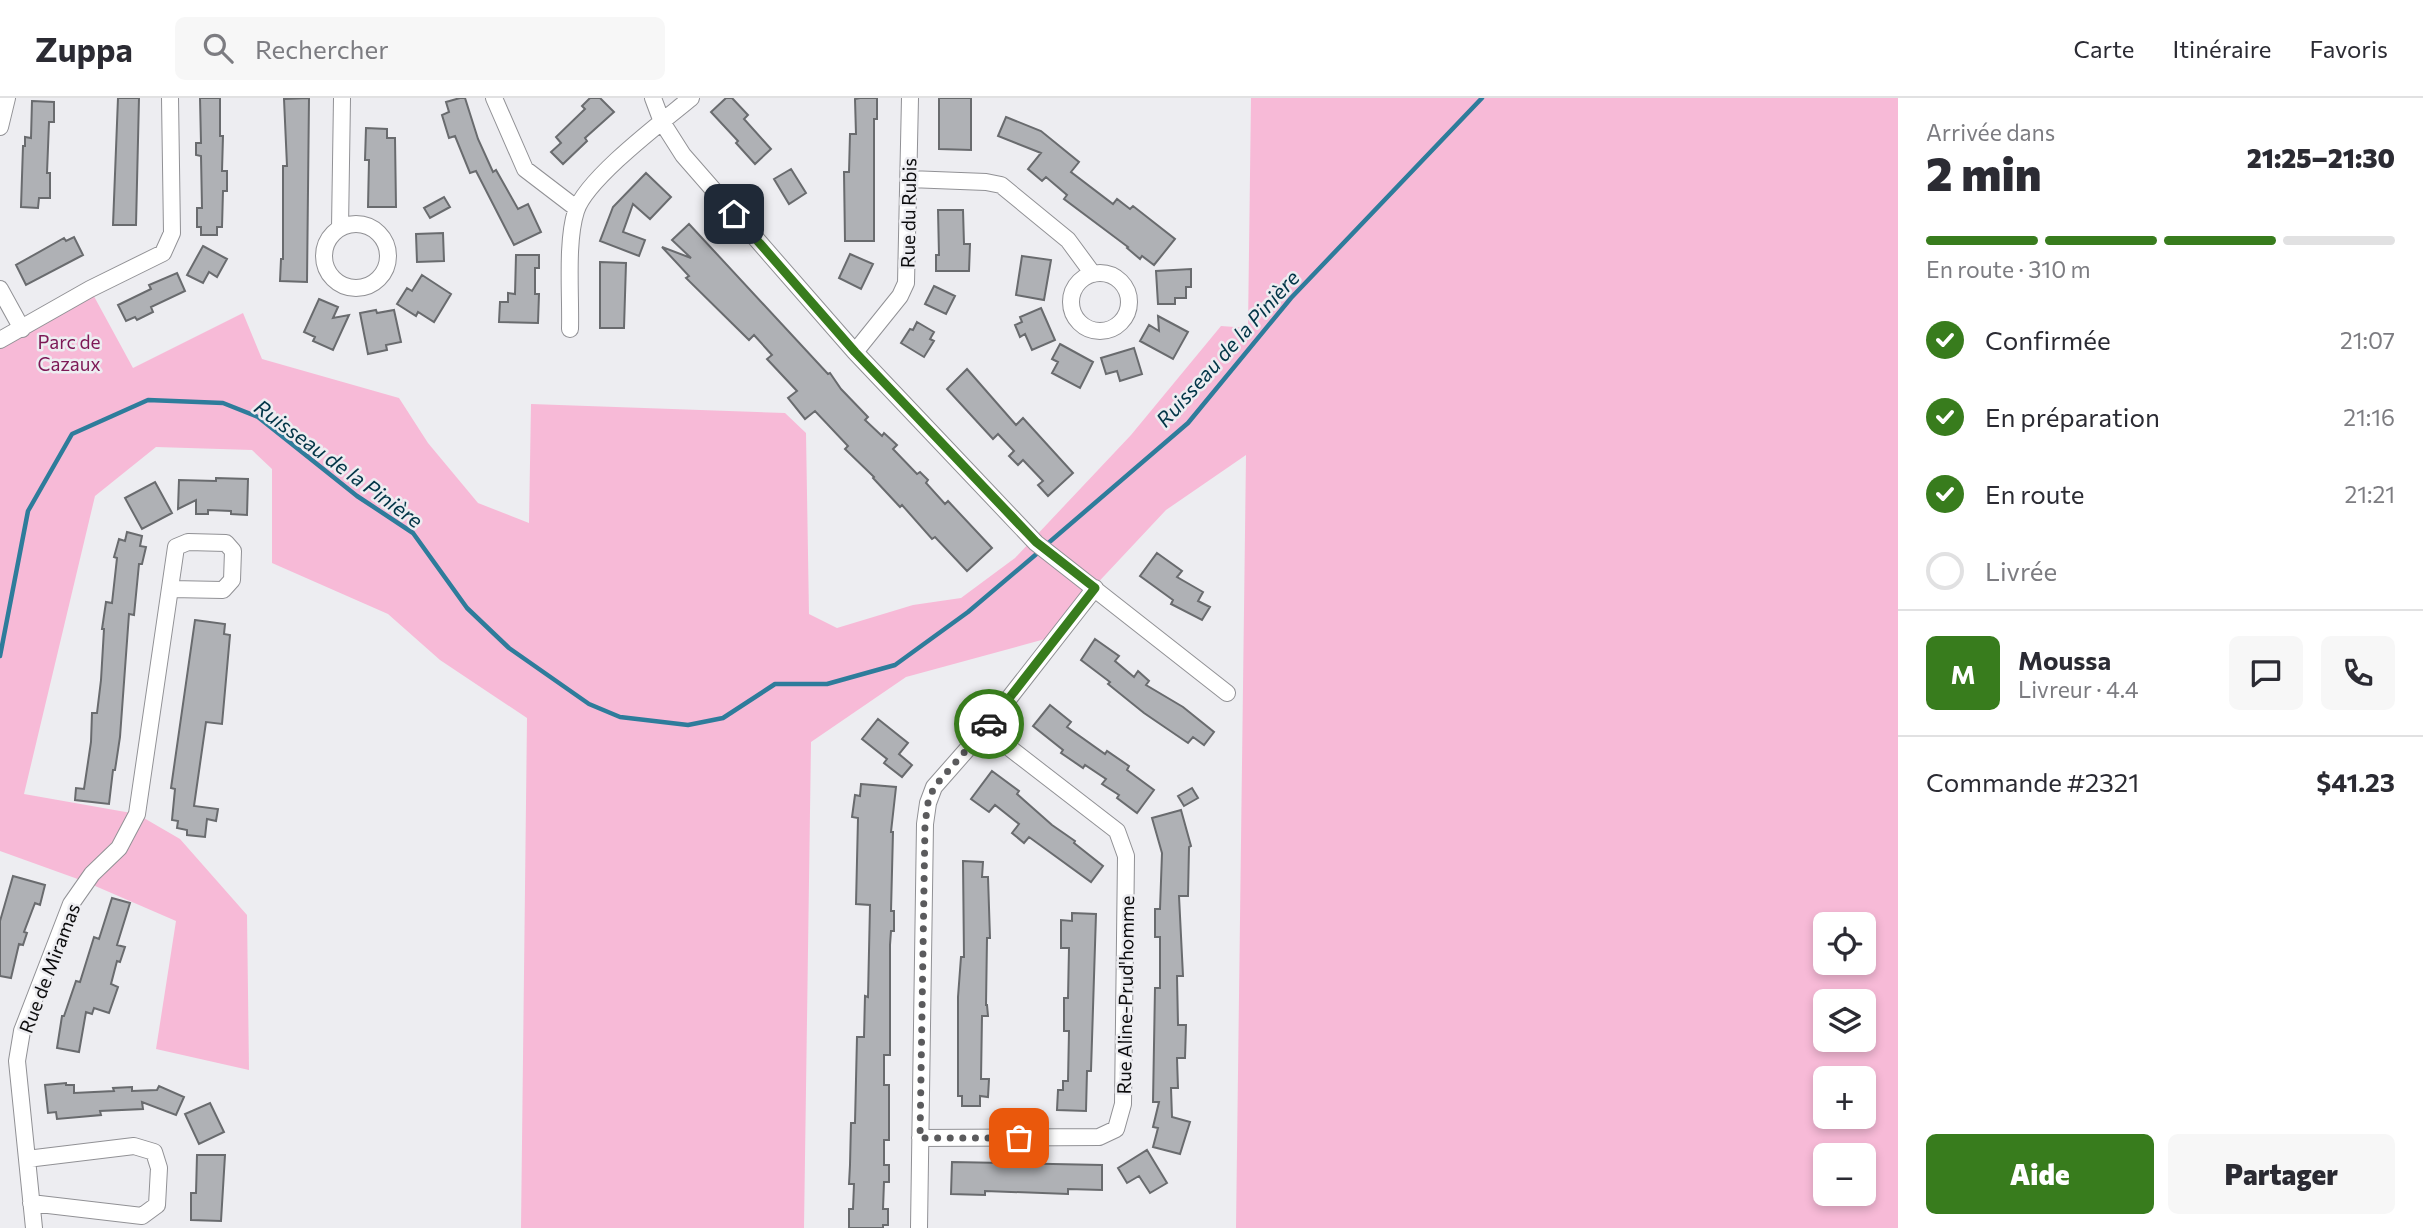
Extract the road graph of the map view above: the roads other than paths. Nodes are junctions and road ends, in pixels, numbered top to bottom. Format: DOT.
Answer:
graph roads {
  1 [pos="7,98"];
  2 [pos="170,98"];
  3 [pos="342,98"];
  4 [pos="494,98"];
  5 [pos="653,98"];
  6 [pos="691,98"];
  7 [pos="911,98"];
  8 [pos="662,122"];
  9 [pos="0,127"];
  10 [pos="909,179"];
  11 [pos="576,208"];
  12 [pos="340,228"];
  13 [pos="1093,274"];
  14 [pos="0,289"];
  15 [pos="22,328"];
  16 [pos="570,329"];
  17 [pos="0,340"];
  18 [pos="855,352"];
  19 [pos="1095,588"];
  20 [pos="171,589"];
  21 [pos="1227,693"];
  22 [pos="985,730"];
  23 [pos="920,1138"];
  24 [pos="27,1159"];
  25 [pos="31,1203"];
  26 [pos="34,1228"];
  27 [pos="919,1228"];
  1 -- 9 [label="street"];
  2 -- 15 [label="street"];
  3 -- 12 [label="street"];
  4 -- 11 [label="street"];
  5 -- 8 [label="street"];
  6 -- 8 [label="street"];
  7 -- 10 [label="street, Rue du Rubis"];
  8 -- 11 [label="street"];
  8 -- 18 [label="street"];
  10 -- 13 [label="street"];
  10 -- 18 [label="street, Rue du Rubis"];
  11 -- 16 [label="street"];
  12 -- 12 [label="street"];
  14 -- 15 [label="street"];
  15 -- 17 [label="street"];
  18 -- 19 [label="street"];
  19 -- 21 [label="street"];
  19 -- 22 [label="street"];
  20 -- 20 [label="street, Rue de Miramas"];
  20 -- 24 [label="street, Rue de Miramas"];
  22 -- 23 [label="street"];
  22 -- 23 [label="street, Rue Aline-Prud'homme"];
  23 -- 27 [label="street"];
  24 -- 25 [label="street, Rue de Miramas"];
  24 -- 25 [label="street"];
  25 -- 26 [label="street, Rue de Miramas"];
}
